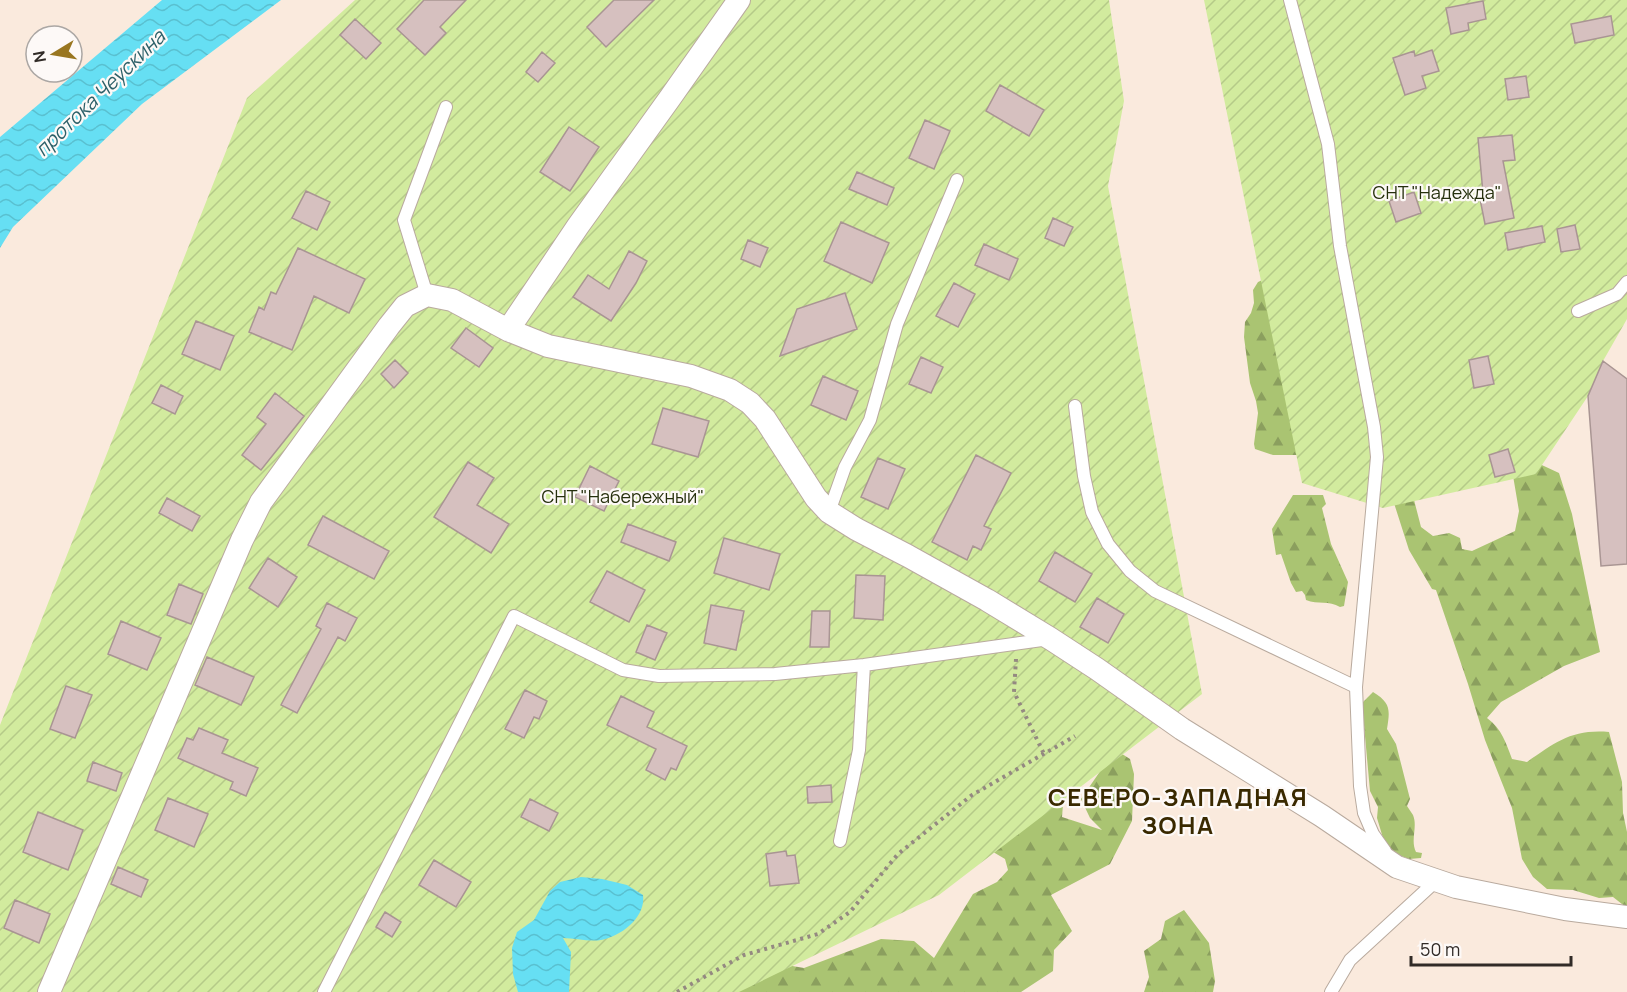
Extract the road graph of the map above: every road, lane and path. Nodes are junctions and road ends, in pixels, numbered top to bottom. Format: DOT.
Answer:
graph roads {
  1 [pos="738,0"];
  2 [pos="1290,0"];
  3 [pos="446,107"];
  4 [pos="957,180"];
  5 [pos="1627,282"];
  6 [pos="427,295"];
  7 [pos="1578,311"];
  8 [pos="508,330"];
  9 [pos="1076,406"];
  10 [pos="829,512"];
  11 [pos="1051,639"];
  12 [pos="1017,644"];
  13 [pos="864,664"];
  14 [pos="1356,687"];
  15 [pos="1075,736"];
  16 [pos="1044,754"];
  17 [pos="840,841"];
  18 [pos="1397,867"];
  19 [pos="1436,881"];
  20 [pos="1627,917"];
  21 [pos="49,992"];
  22 [pos="324,992"];
  23 [pos="677,992"];
  24 [pos="1331,992"];
  1 -- 8 [label="street"];
  2 -- 14 [label="lane"];
  3 -- 6 [label="lane"];
  4 -- 10 [label="lane"];
  5 -- 7 [label="lane"];
  6 -- 8 [label="street"];
  6 -- 21 [label="street"];
  8 -- 10 [label="street"];
  9 -- 14 [label="lane"];
  10 -- 11 [label="street"];
  11 -- 12 [label="lane"];
  11 -- 18 [label="street"];
  12 -- 13 [label="lane"];
  12 -- 16 [label="path"];
  13 -- 17 [label="lane"];
  13 -- 22 [label="lane"];
  14 -- 18 [label="lane"];
  15 -- 16 [label="path"];
  16 -- 23 [label="path"];
  18 -- 19 [label="street"];
  19 -- 20 [label="street"];
  19 -- 24 [label="lane"];
}
